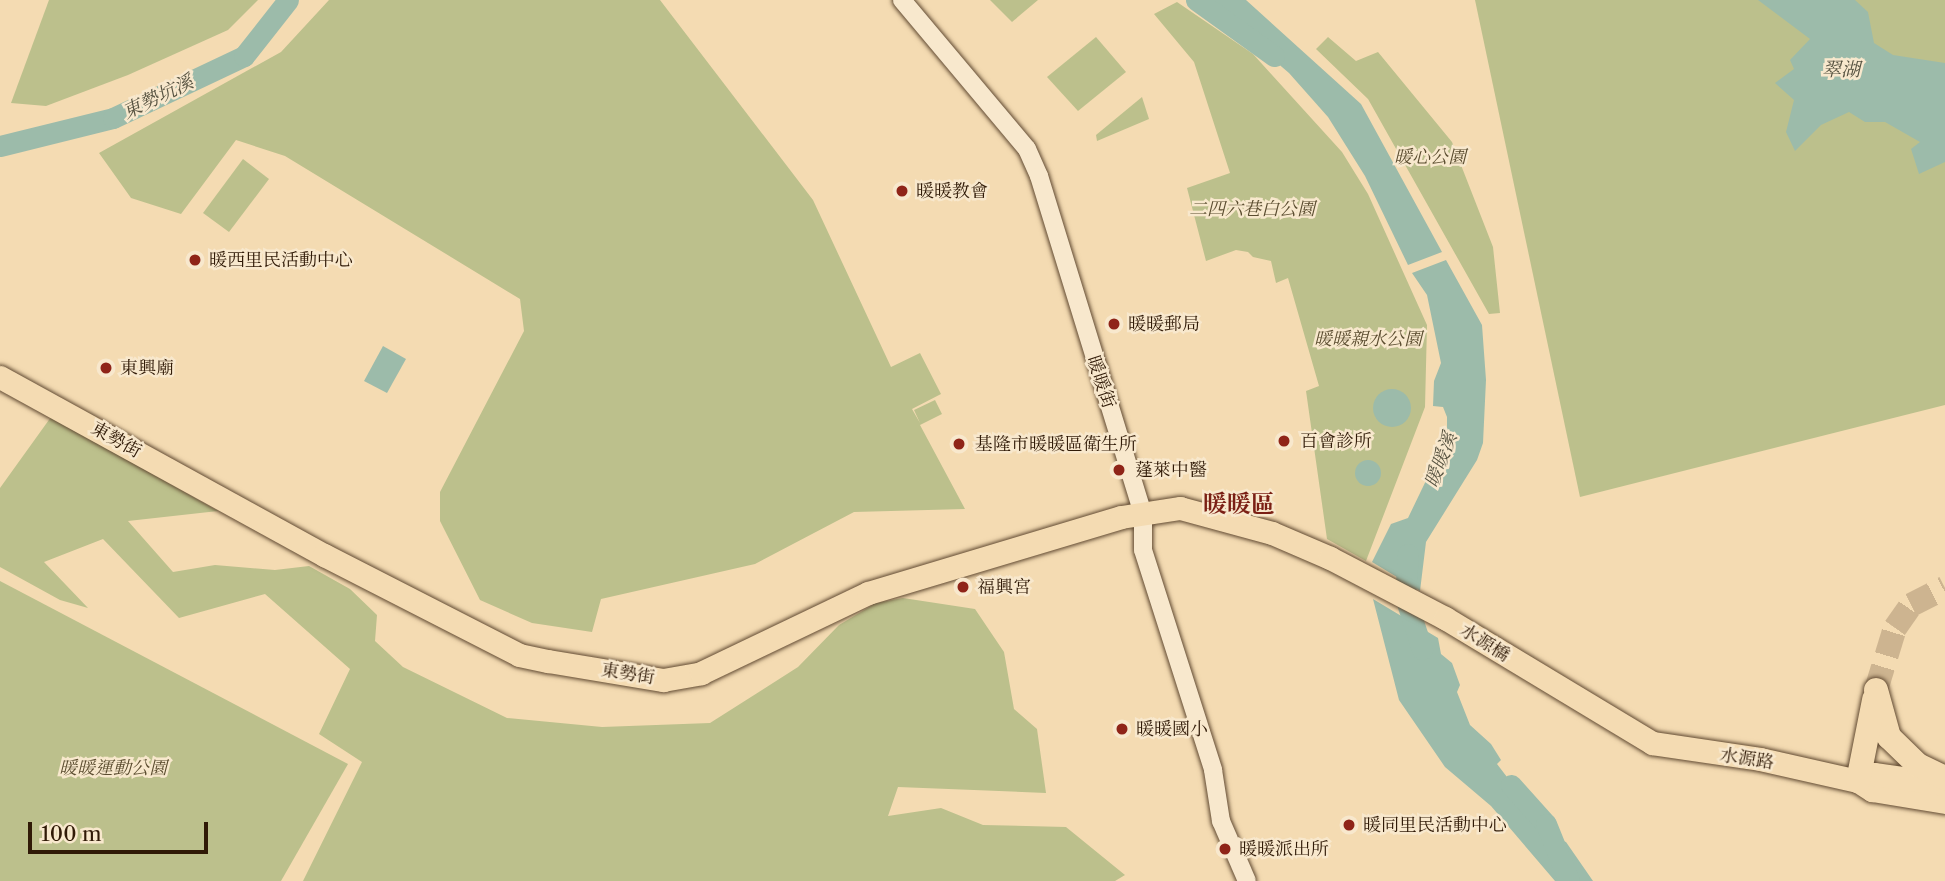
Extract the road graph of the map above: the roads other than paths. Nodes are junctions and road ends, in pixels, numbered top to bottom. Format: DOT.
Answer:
graph roads {
  1 [pos="902,0"];
  2 [pos="0,377"];
  3 [pos="1143,514"];
  4 [pos="1330,558"];
  5 [pos="1636,735"];
  6 [pos="1945,778"];
  7 [pos="1858,781"];
  8 [pos="1945,784"];
  9 [pos="1945,802"];
  10 [pos="1247,881"];
  1 -- 3 [label="street, 暖暖街"];
  2 -- 3 [label="main road, 東勢街"];
  3 -- 4 [label="main road, 東勢街"];
  3 -- 10 [label="street, 暖暖街"];
  4 -- 5 [label="main road, 水源橋"];
  5 -- 7 [label="main road, 水源路"];
  6 -- 7 [label="highway"];
  7 -- 8 [label="main road, 水源路"];
  7 -- 9 [label="main road, 水源路"];
}
